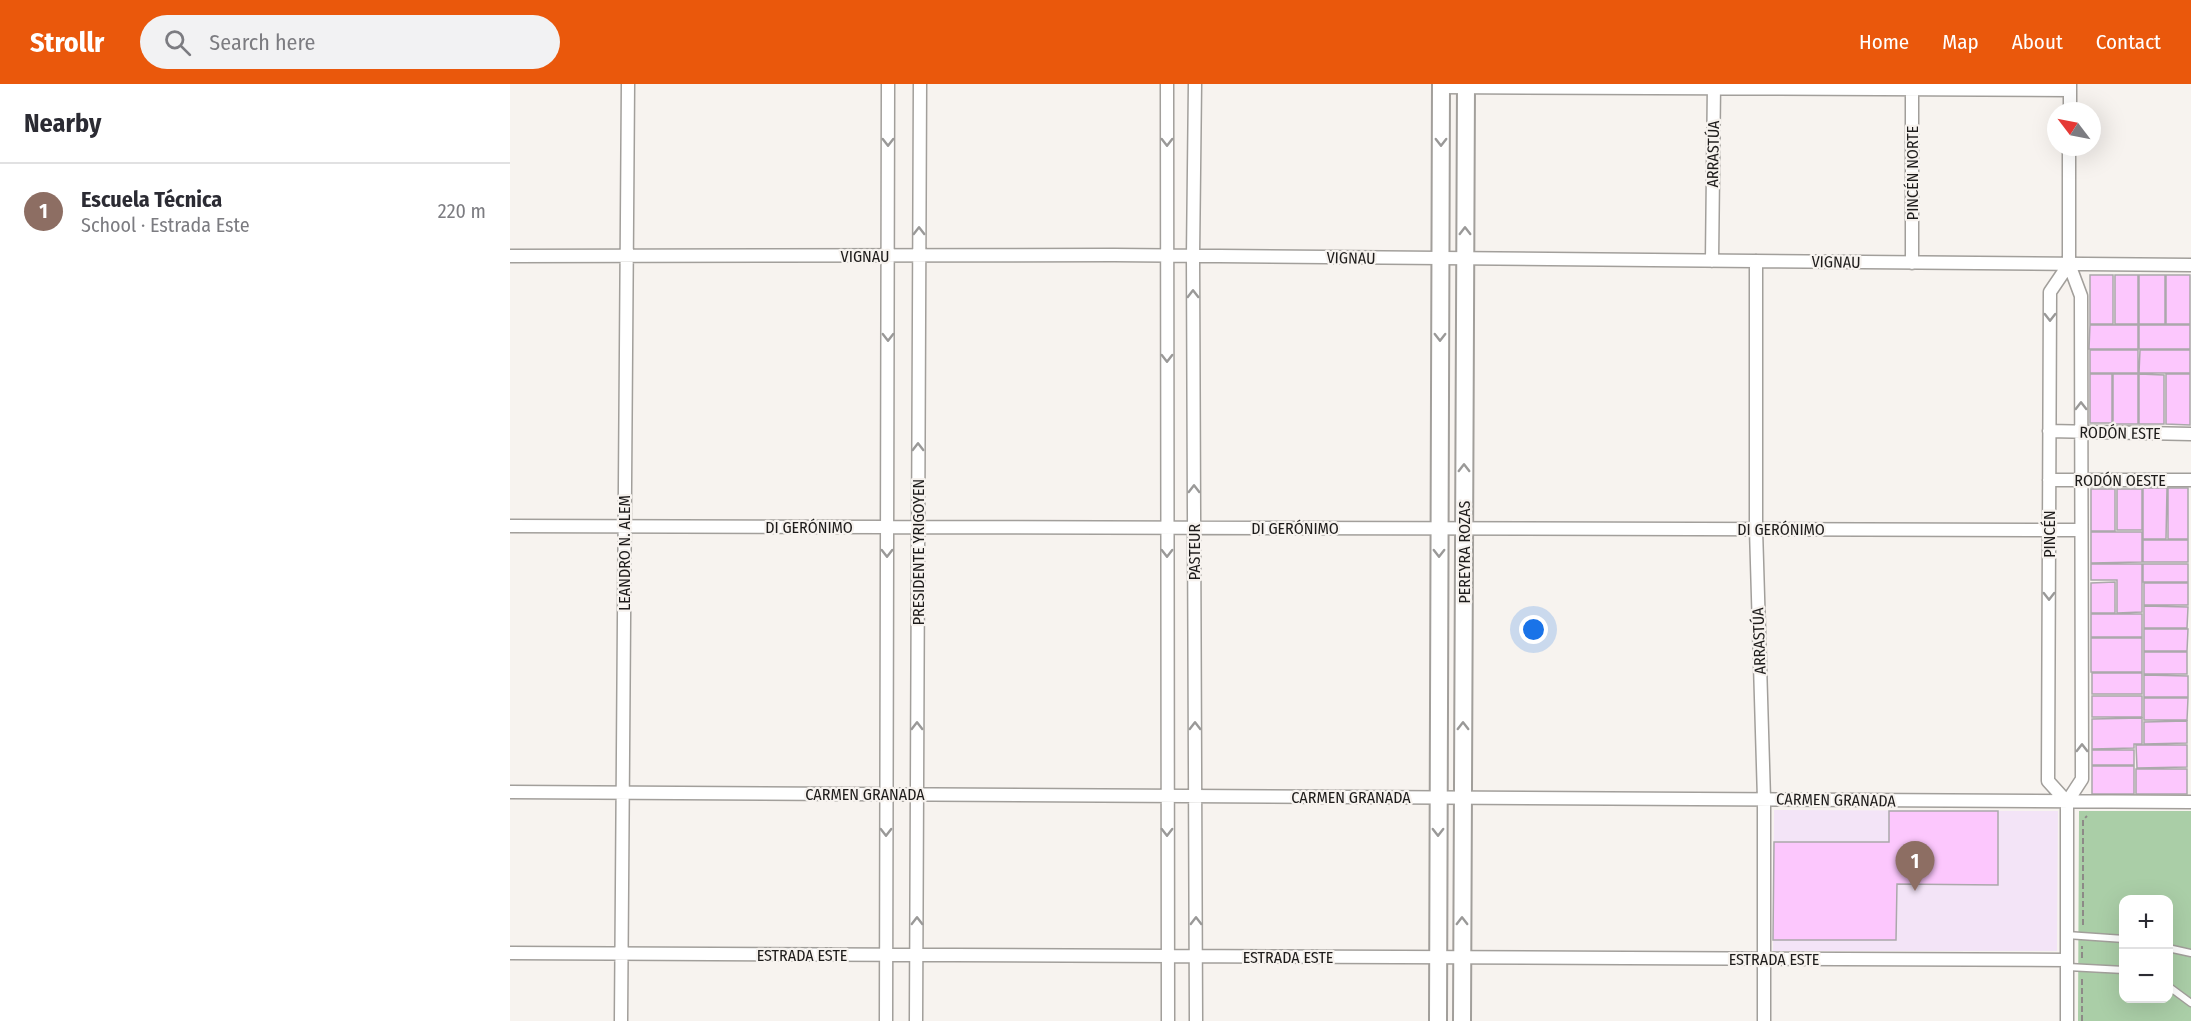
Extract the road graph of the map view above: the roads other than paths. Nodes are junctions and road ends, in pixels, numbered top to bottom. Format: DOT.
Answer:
graph roads {
  1 [pos="628,84"];
  2 [pos="888,84"];
  3 [pos="920,84"];
  4 [pos="1167,84"];
  5 [pos="1195,84"];
  6 [pos="1441,85"];
  7 [pos="1466,86"];
  8 [pos="1714,86"];
  9 [pos="1912,86"];
  10 [pos="2070,87"];
  11 [pos="2070,156"];
  12 [pos="919,255"];
  13 [pos="510,256"];
  14 [pos="626,256"];
  15 [pos="888,256"];
  16 [pos="1167,256"];
  17 [pos="1193,256"];
  18 [pos="1440,258"];
  19 [pos="1465,259"];
  20 [pos="1712,261"];
  21 [pos="1756,261"];
  22 [pos="1912,263"];
  23 [pos="2069,264"];
  24 [pos="2191,265"];
  25 [pos="2049,431"];
  26 [pos="2081,432"];
  27 [pos="2191,434"];
  28 [pos="2049,480"];
  29 [pos="2081,480"];
  30 [pos="2191,480"];
  31 [pos="510,526"];
  32 [pos="625,527"];
  33 [pos="887,527"];
  34 [pos="918,527"];
  35 [pos="1167,528"];
  36 [pos="1194,528"];
  37 [pos="1439,528"];
  38 [pos="1464,529"];
  39 [pos="1756,529"];
  40 [pos="2049,530"];
  41 [pos="2081,530"];
  42 [pos="510,792"];
  43 [pos="623,793"];
  44 [pos="886,794"];
  45 [pos="917,795"];
  46 [pos="1167,796"];
  47 [pos="1195,796"];
  48 [pos="1439,798"];
  49 [pos="1463,798"];
  50 [pos="1764,799"];
  51 [pos="2067,802"];
  52 [pos="2191,802"];
  53 [pos="2067,935"];
  54 [pos="2119,939"];
  55 [pos="2173,949"];
  56 [pos="2191,952"];
  57 [pos="510,953"];
  58 [pos="622,954"];
  59 [pos="886,955"];
  60 [pos="916,955"];
  61 [pos="1168,956"];
  62 [pos="1196,956"];
  63 [pos="1438,957"];
  64 [pos="1462,957"];
  65 [pos="1764,959"];
  66 [pos="2067,964"];
  67 [pos="2119,970"];
  68 [pos="2173,989"];
  69 [pos="2191,1003"];
  70 [pos="621,1021"];
  71 [pos="886,1021"];
  72 [pos="916,1021"];
  73 [pos="1168,1021"];
  74 [pos="1196,1021"];
  75 [pos="1438,1021"];
  76 [pos="1462,1021"];
  77 [pos="1764,1021"];
  78 [pos="2067,1021"];
  1 -- 14 [label="street, LEANDRO N. ALEM"];
  2 -- 15 [label="street, PRESIDENTE YRIGOYEN, one-way"];
  12 -- 3 [label="street, PRESIDENTE YRIGOYEN, one-way"];
  4 -- 16 [label="street, PASTEUR, one-way"];
  5 -- 17 [label="street, PASTEUR"];
  6 -- 7 [label="street"];
  6 -- 18 [label="street, PEREYRA ROZAS, one-way"];
  7 -- 8 [label="street"];
  19 -- 7 [label="street, PEREYRA ROZAS, one-way"];
  8 -- 9 [label="street"];
  8 -- 20 [label="street, ARRASTÚA"];
  9 -- 10 [label="street"];
  9 -- 22 [label="street, PINCÉN NORTE"];
  11 -- 23 [label="street, PINCÉN"];
  12 -- 15 [label="street, VIGNAU"];
  12 -- 16 [label="street, VIGNAU"];
  34 -- 12 [label="street, PRESIDENTE YRIGOYEN, one-way"];
  13 -- 14 [label="street, VIGNAU"];
  14 -- 15 [label="street, VIGNAU"];
  14 -- 32 [label="street, LEANDRO N. ALEM"];
  15 -- 33 [label="street, PRESIDENTE YRIGOYEN, one-way"];
  16 -- 17 [label="street, VIGNAU"];
  16 -- 35 [label="street, PASTEUR, one-way"];
  17 -- 18 [label="street, VIGNAU"];
  36 -- 17 [label="street, PASTEUR, one-way"];
  18 -- 19 [label="street, VIGNAU"];
  18 -- 37 [label="street, PEREYRA ROZAS, one-way"];
  19 -- 20 [label="street, VIGNAU"];
  38 -- 19 [label="street, PEREYRA ROZAS, one-way"];
  20 -- 21 [label="street, VIGNAU"];
  21 -- 22 [label="street, VIGNAU"];
  21 -- 39 [label="street, ARRASTÚA"];
  22 -- 23 [label="street, VIGNAU"];
  23 -- 24 [label="street, VIGNAU"];
  23 -- 25 [label="street, PINCÉN, one-way"];
  26 -- 23 [label="street, PINCÉN, one-way"];
  25 -- 26 [label="street, RODÓN ESTE"];
  25 -- 28 [label="street, PINCÉN"];
  26 -- 27 [label="street, RODÓN ESTE"];
  26 -- 29 [label="street, PINCÉN"];
  28 -- 29 [label="street, RODÓN OESTE"];
  28 -- 40 [label="street, PINCÉN"];
  29 -- 30 [label="street, RODÓN OESTE"];
  29 -- 41 [label="street, PINCÉN"];
  31 -- 32 [label="street, DI GERÓNIMO"];
  32 -- 33 [label="street, DI GERÓNIMO"];
  32 -- 43 [label="street, LEANDRO N. ALEM"];
  33 -- 34 [label="street, DI GERÓNIMO"];
  33 -- 44 [label="street, PRESIDENTE YRIGOYEN, one-way"];
  34 -- 35 [label="street, DI GERÓNIMO"];
  45 -- 34 [label="street, PRESIDENTE YRIGOYEN, one-way"];
  35 -- 36 [label="street, DI GERÓNIMO"];
  35 -- 46 [label="street, PASTEUR, one-way"];
  36 -- 37 [label="street, DI GERÓNIMO"];
  47 -- 36 [label="street, PASTEUR, one-way"];
  37 -- 38 [label="street, DI GERÓNIMO"];
  37 -- 48 [label="street, PEREYRA ROZAS, one-way"];
  38 -- 39 [label="street, DI GERÓNIMO"];
  49 -- 38 [label="street, PEREYRA ROZAS, one-way"];
  39 -- 40 [label="street, DI GERÓNIMO"];
  39 -- 50 [label="street, ARRASTÚA"];
  40 -- 41 [label="street, DI GERÓNIMO"];
  40 -- 51 [label="street, PINCÉN, one-way"];
  51 -- 41 [label="street, PINCÉN, one-way"];
  42 -- 43 [label="street, CARMEN GRANADA"];
  43 -- 44 [label="street, CARMEN GRANADA"];
  43 -- 58 [label="street, LEANDRO N. ALEM"];
  44 -- 45 [label="street, CARMEN GRANADA"];
  44 -- 59 [label="street, PRESIDENTE YRIGOYEN, one-way"];
  45 -- 46 [label="street, CARMEN GRANADA"];
  60 -- 45 [label="street, PRESIDENTE YRIGOYEN, one-way"];
  46 -- 47 [label="street, CARMEN GRANADA"];
  46 -- 61 [label="street, PASTEUR, one-way"];
  47 -- 48 [label="street, CARMEN GRANADA"];
  62 -- 47 [label="street, PASTEUR, one-way"];
  48 -- 49 [label="street, CARMEN GRANADA"];
  48 -- 63 [label="street, PEREYRA ROZAS, one-way"];
  49 -- 50 [label="street, CARMEN GRANADA"];
  64 -- 49 [label="street, PEREYRA ROZAS, one-way"];
  50 -- 51 [label="street, CARMEN GRANADA"];
  50 -- 65 [label="street, ARRASTÚA"];
  51 -- 52 [label="street, CARMEN GRANADA"];
  51 -- 53 [label="street"];
  53 -- 54 [label="lane"];
  53 -- 66 [label="street"];
  55 -- 56 [label="lane"];
  57 -- 58 [label="street, ESTRADA ESTE"];
  58 -- 59 [label="street, ESTRADA ESTE"];
  58 -- 70 [label="street, LEANDRO N. ALEM"];
  59 -- 60 [label="street, ESTRADA ESTE"];
  59 -- 71 [label="street, PRESIDENTE YRIGOYEN"];
  60 -- 61 [label="street, ESTRADA ESTE"];
  60 -- 72 [label="street, PRESIDENTE YRIGOYEN"];
  61 -- 62 [label="street, ESTRADA ESTE"];
  61 -- 73 [label="street, PASTEUR"];
  62 -- 63 [label="street, ESTRADA ESTE"];
  62 -- 74 [label="street, PASTEUR"];
  63 -- 64 [label="street, ESTRADA ESTE"];
  63 -- 75 [label="street, PEREYRA ROZAS"];
  64 -- 65 [label="street, ESTRADA ESTE"];
  64 -- 76 [label="street, PEREYRA ROZAS"];
  65 -- 66 [label="street, ESTRADA ESTE"];
  65 -- 77 [label="street, ARRASTÚA"];
  66 -- 67 [label="lane"];
  66 -- 78 [label="street"];
  68 -- 69 [label="lane"];
}
